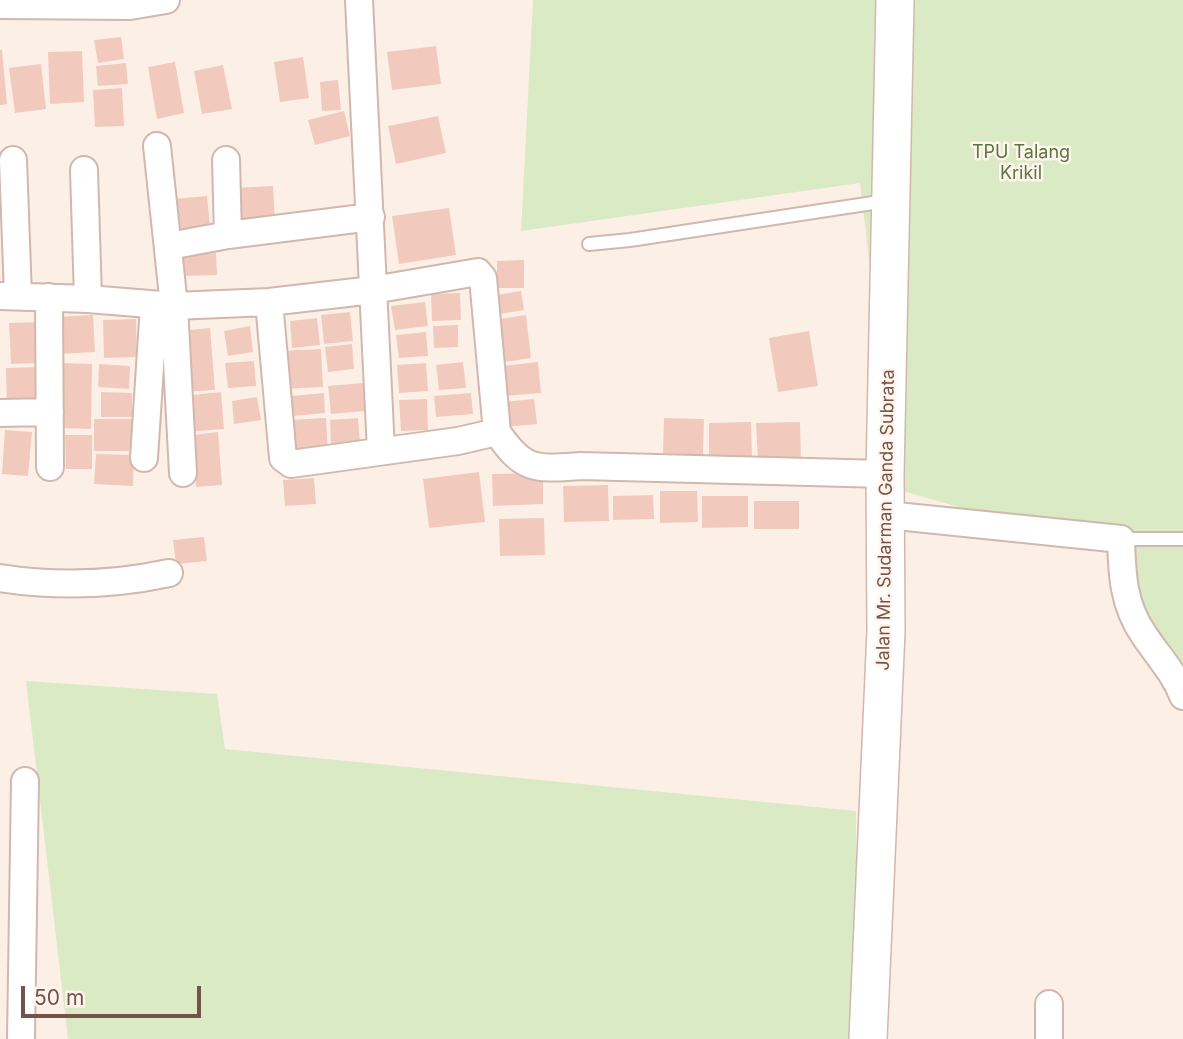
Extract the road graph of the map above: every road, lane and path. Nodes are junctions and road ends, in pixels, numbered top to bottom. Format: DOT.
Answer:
graph roads {
  1 [pos="166,0"];
  2 [pos="359,0"];
  3 [pos="895,0"];
  4 [pos="34,3"];
  5 [pos="116,3"];
  6 [pos="0,5"];
  7 [pos="157,146"];
  8 [pos="13,160"];
  9 [pos="226,160"];
  10 [pos="84,170"];
  11 [pos="890,201"];
  12 [pos="371,217"];
  13 [pos="228,235"];
  14 [pos="589,244"];
  15 [pos="169,246"];
  16 [pos="373,290"];
  17 [pos="9,296"];
  18 [pos="49,297"];
  19 [pos="88,299"];
  20 [pos="268,302"];
  21 [pos="164,305"];
  22 [pos="50,412"];
  23 [pos="0,413"];
  24 [pos="497,432"];
  25 [pos="381,451"];
  26 [pos="144,458"];
  27 [pos="50,467"];
  28 [pos="183,473"];
  29 [pos="886,474"];
  30 [pos="887,515"];
  31 [pos="1121,539"];
  32 [pos="1183,539"];
  33 [pos="169,573"];
  34 [pos="0,578"];
  35 [pos="1183,696"];
  36 [pos="25,781"];
  37 [pos="1049,1004"];
  38 [pos="21,1039"];
  39 [pos="868,1039"];
  40 [pos="1049,1039"];
  1 -- 5 [label="street"];
  2 -- 12 [label="street"];
  3 -- 11 [label="street, Jalan Mr. Sudarman Ganda Subrata"];
  4 -- 5 [label="street"];
  4 -- 6 [label="street"];
  7 -- 15 [label="street"];
  8 -- 17 [label="street"];
  9 -- 13 [label="street"];
  10 -- 19 [label="street"];
  11 -- 14 [label="lane"];
  11 -- 29 [label="street, Jalan Mr. Sudarman Ganda Subrata"];
  12 -- 13 [label="street"];
  12 -- 16 [label="street"];
  13 -- 15 [label="street"];
  15 -- 21 [label="street"];
  16 -- 20 [label="street"];
  16 -- 24 [label="street"];
  16 -- 25 [label="street"];
  17 -- 18 [label="street"];
  18 -- 19 [label="street"];
  18 -- 22 [label="street"];
  19 -- 21 [label="street"];
  20 -- 21 [label="street"];
  20 -- 25 [label="street"];
  21 -- 26 [label="street"];
  21 -- 28 [label="street"];
  22 -- 23 [label="street"];
  22 -- 27 [label="street"];
  24 -- 25 [label="street"];
  24 -- 29 [label="street"];
  29 -- 30 [label="street, Jalan Mr. Sudarman Ganda Subrata"];
  30 -- 31 [label="street"];
  30 -- 39 [label="street, Jalan Mr. Sudarman Ganda Subrata"];
  31 -- 32 [label="lane"];
  31 -- 35 [label="street"];
  33 -- 34 [label="street"];
  36 -- 38 [label="street"];
  37 -- 40 [label="street"];
}
